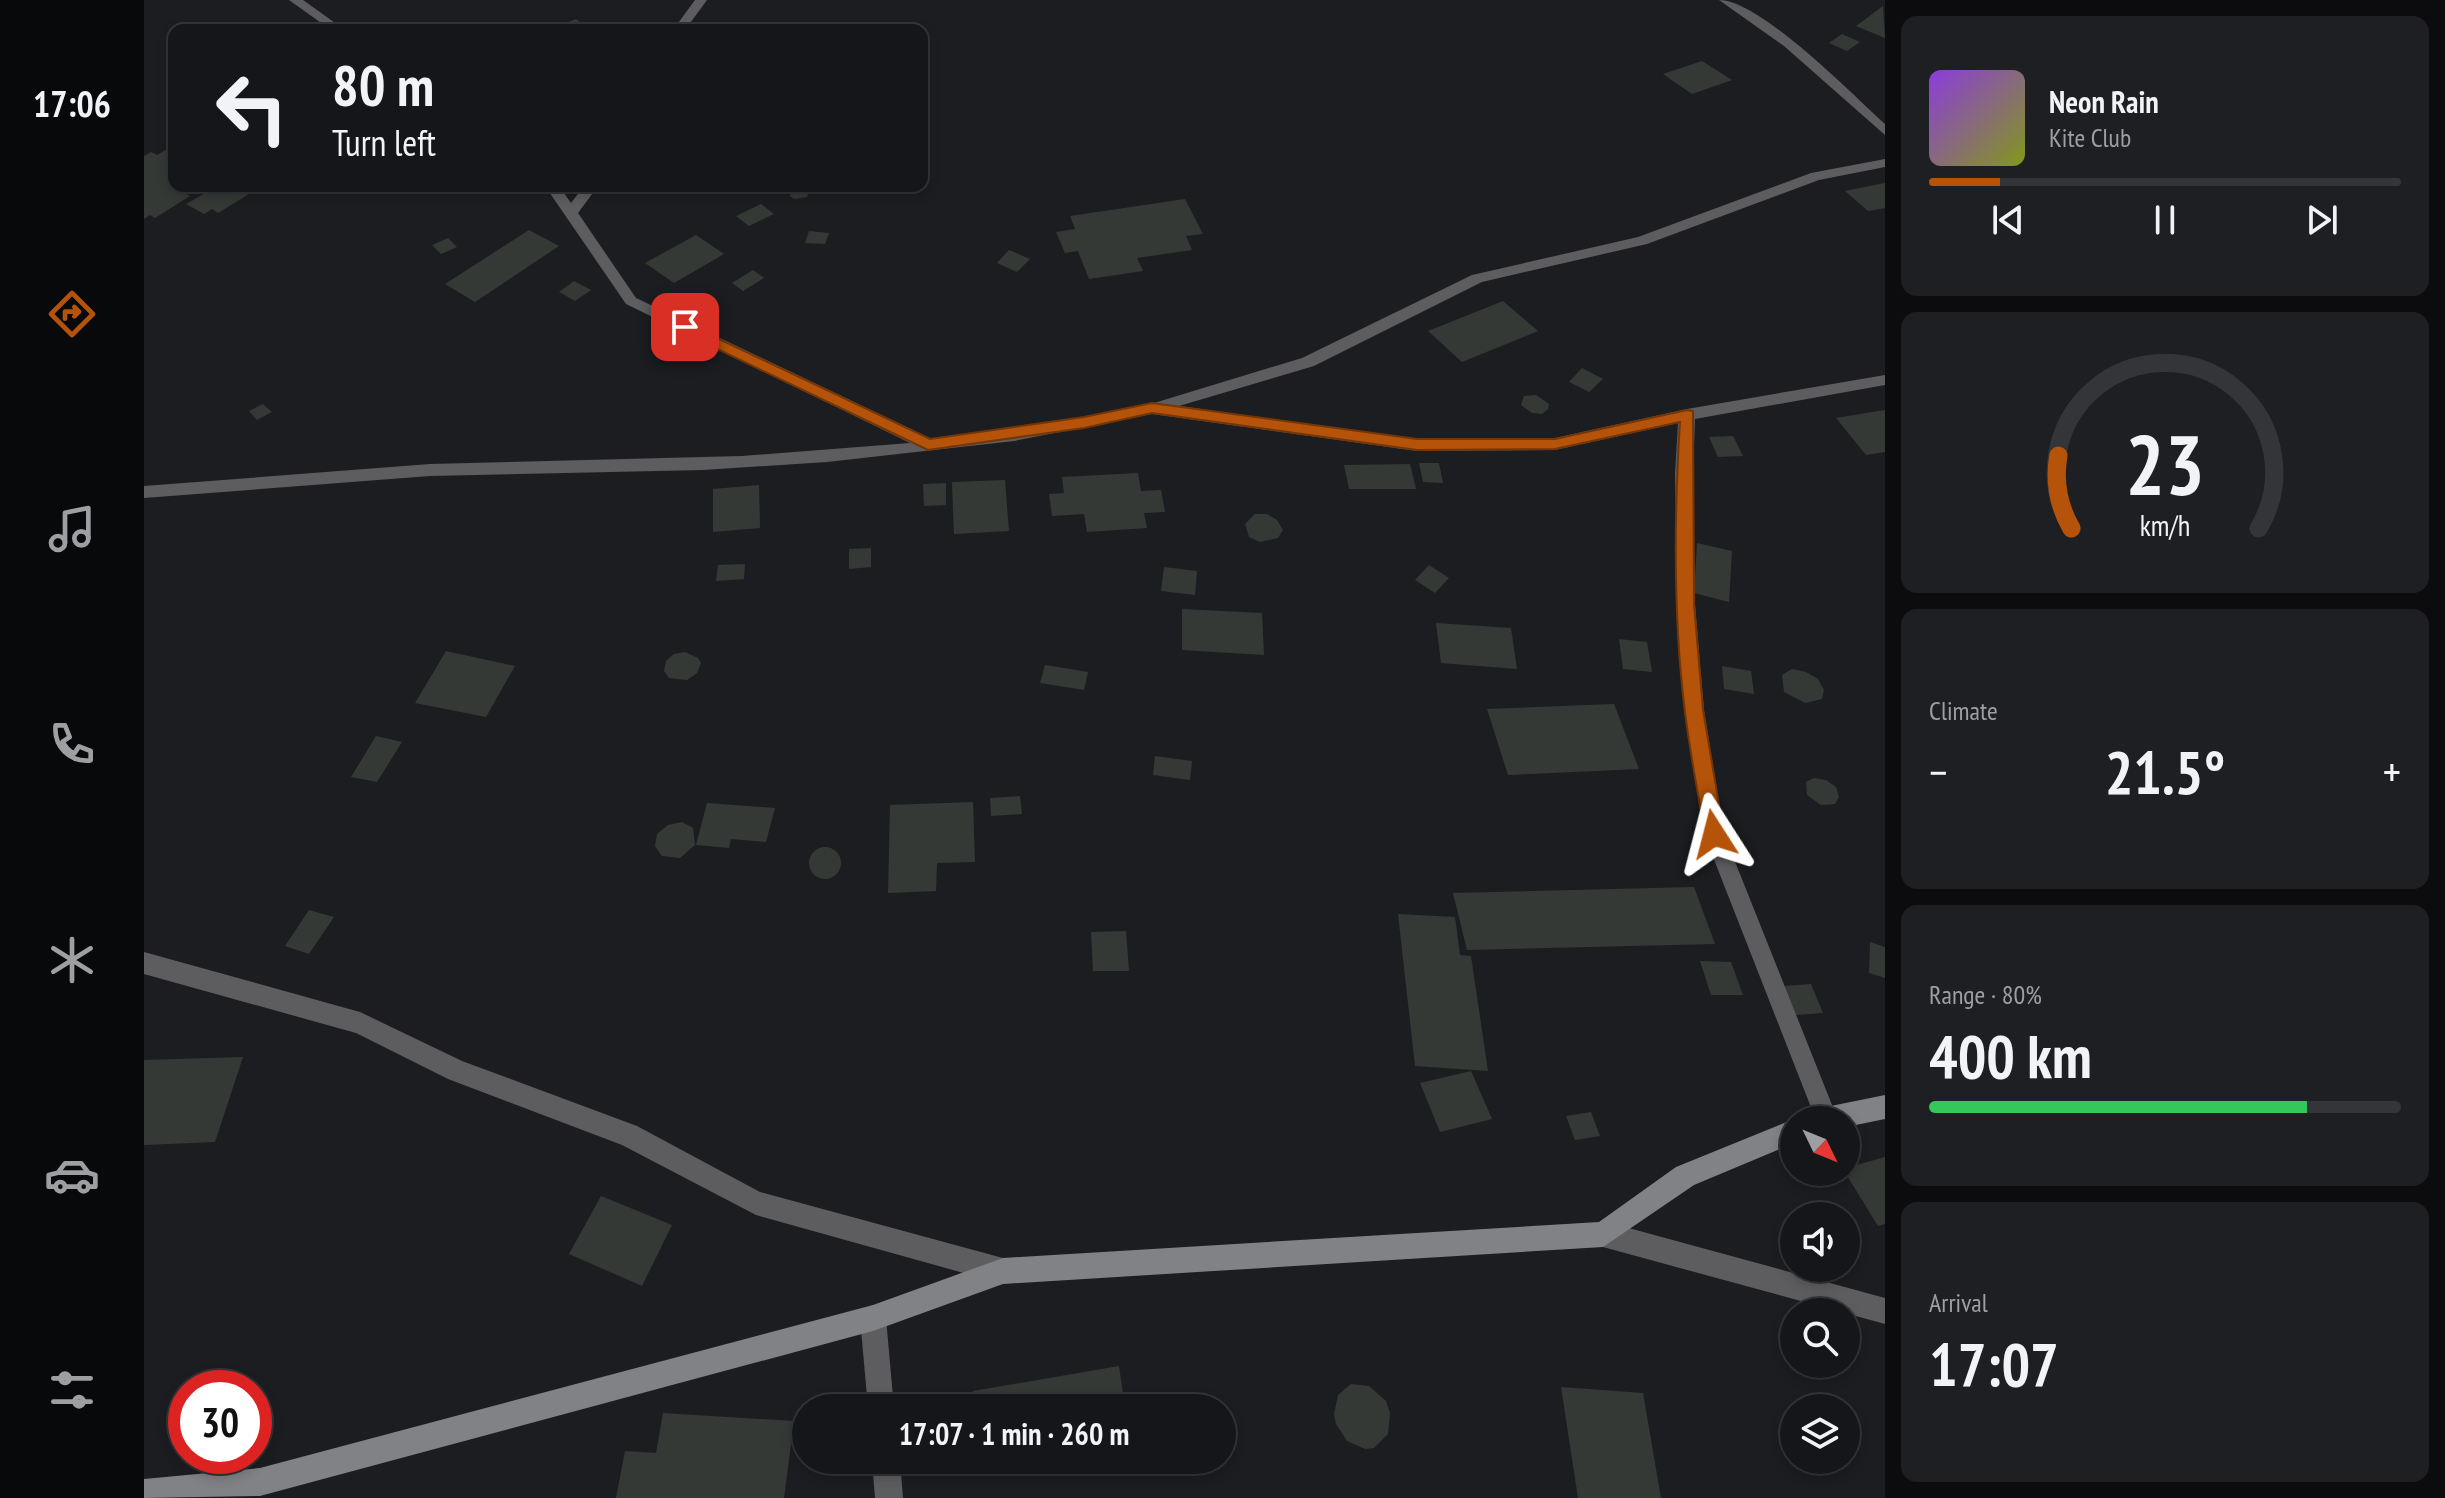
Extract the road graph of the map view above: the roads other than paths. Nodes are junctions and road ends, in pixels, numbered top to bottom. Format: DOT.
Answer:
graph roads {
  1 [pos="295,0"];
  2 [pos="701,0"];
  3 [pos="1725,0"];
  4 [pos="330,24"];
  5 [pos="683,24"];
  6 [pos="1885,131"];
  7 [pos="1885,163"];
  8 [pos="556,192"];
  9 [pos="587,192"];
  10 [pos="571,213"];
  11 [pos="1885,380"];
  12 [pos="1152,408"];
  13 [pos="1687,415"];
  14 [pos="928,444"];
  15 [pos="144,492"];
  16 [pos="144,963"];
  17 [pos="1819,1106"];
  18 [pos="1885,1107"];
  19 [pos="1860,1112"];
  20 [pos="1780,1137"];
  21 [pos="1603,1234"];
  22 [pos="1003,1271"];
  23 [pos="1885,1311"];
  24 [pos="873,1318"];
  25 [pos="880,1394"];
  26 [pos="887,1474"];
  27 [pos="144,1493"];
  28 [pos="889,1498"];
  1 -- 4 [label="street"];
  2 -- 5 [label="street"];
  3 -- 6 [label="street"];
  7 -- 12 [label="street"];
  8 -- 10 [label="street"];
  9 -- 10 [label="street"];
  10 -- 14 [label="street"];
  11 -- 13 [label="street"];
  12 -- 13 [label="street"];
  12 -- 14 [label="street"];
  13 -- 17 [label="street"];
  14 -- 15 [label="street"];
  16 -- 22 [label="street"];
  18 -- 19 [label="street"];
  20 -- 21 [label="street"];
  21 -- 22 [label="street"];
  21 -- 23 [label="street"];
  22 -- 24 [label="street"];
  24 -- 25 [label="street"];
  24 -- 27 [label="street"];
  26 -- 28 [label="street"];
}
